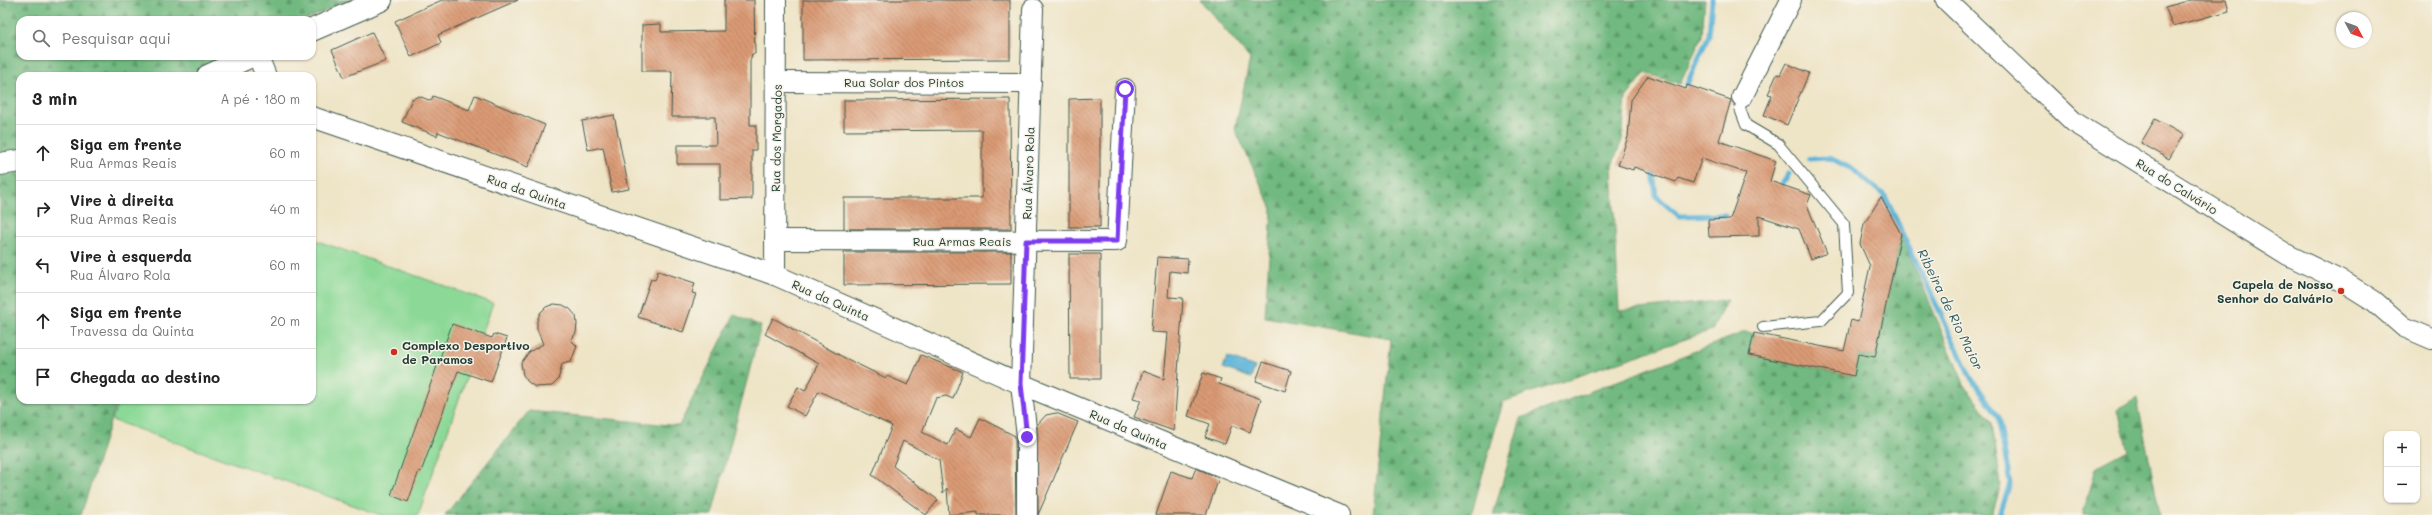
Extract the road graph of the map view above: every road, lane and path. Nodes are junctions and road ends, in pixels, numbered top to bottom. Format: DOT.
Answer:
graph roads {
  1 [pos="381,0"];
  2 [pos="776,0"];
  3 [pos="1791,0"];
  4 [pos="1946,0"];
  5 [pos="1033,9"];
  6 [pos="316,28"];
  7 [pos="260,60"];
  8 [pos="240,66"];
  9 [pos="221,72"];
  10 [pos="264,72"];
  11 [pos="777,82"];
  12 [pos="1031,83"];
  13 [pos="1125,89"];
  14 [pos="1742,97"];
  15 [pos="316,118"];
  16 [pos="16,161"];
  17 [pos="0,164"];
  18 [pos="775,240"];
  19 [pos="1026,241"];
  20 [pos="775,275"];
  21 [pos="1763,327"];
  22 [pos="2432,339"];
  23 [pos="1021,384"];
  24 [pos="1027,515"];
  25 [pos="1339,515"];
  1 -- 6 [label="street"];
  2 -- 11 [label="street, Rua dos Morgados"];
  3 -- 14 [label="street"];
  4 -- 22 [label="street, Rua do Calvário"];
  5 -- 12 [label="street, Rua Álvaro Rola"];
  7 -- 10 [label="street"];
  8 -- 9 [label="street"];
  11 -- 12 [label="street, Rua Solar dos Pintos"];
  11 -- 18 [label="street, Rua dos Morgados"];
  12 -- 19 [label="street, Rua Álvaro Rola"];
  13 -- 19 [label="street, Rua Armas Reais"];
  14 -- 21 [label="lane"];
  15 -- 20 [label="street, Rua da Quinta"];
  16 -- 17 [label="street"];
  18 -- 19 [label="street, Rua Armas Reais"];
  18 -- 20 [label="street, Rua dos Morgados"];
  19 -- 23 [label="street, Rua Álvaro Rola"];
  20 -- 23 [label="street, Rua da Quinta"];
  23 -- 24 [label="street, Rua Álvaro Rola"];
  23 -- 25 [label="street, Rua da Quinta"];
}
